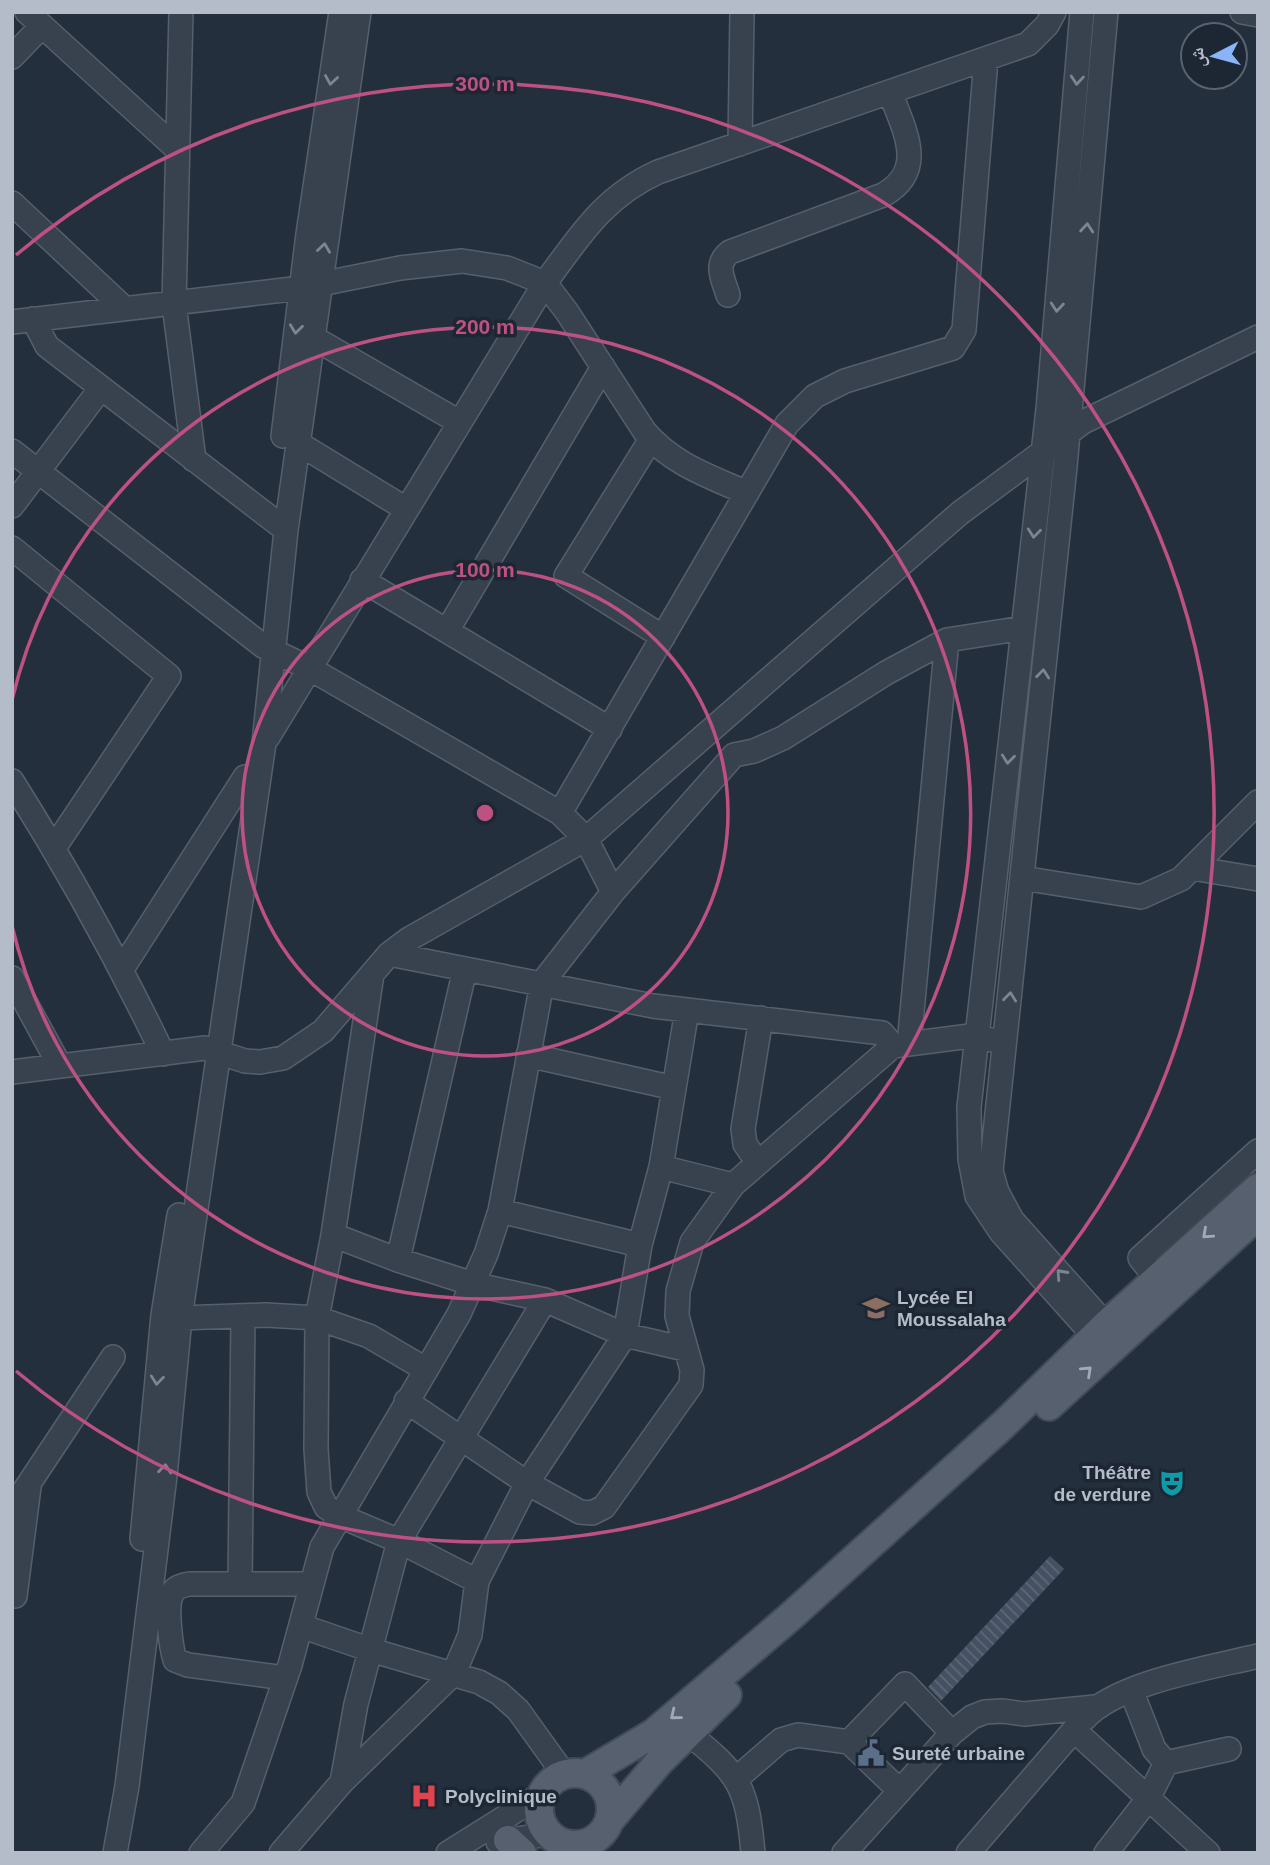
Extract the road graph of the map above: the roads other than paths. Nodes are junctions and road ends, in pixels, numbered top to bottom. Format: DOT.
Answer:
graph roads {
  1 [pos="181,12"];
  2 [pos="341,12"];
  3 [pos="359,12"];
  4 [pos="742,12"];
  5 [pos="1054,12"];
  6 [pos="1083,12"];
  7 [pos="1106,12"];
  8 [pos="1242,12"];
  9 [pos="1258,15"];
  10 [pos="34,19"];
  11 [pos="12,57"];
  12 [pos="986,59"];
  13 [pos="890,92"];
  14 [pos="740,144"];
  15 [pos="177,149"];
  16 [pos="12,203"];
  17 [pos="545,284"];
  18 [pos="310,286"];
  19 [pos="728,295"];
  20 [pos="174,304"];
  21 [pos="124,308"];
  22 [pos="23,321"];
  23 [pos="312,337"];
  24 [pos="1258,337"];
  25 [pos="603,367"];
  26 [pos="101,388"];
  27 [pos="460,422"];
  28 [pos="1068,433"];
  29 [pos="651,439"];
  30 [pos="298,443"];
  31 [pos="12,451"];
  32 [pos="1043,451"];
  33 [pos="194,460"];
  34 [pos="38,471"];
  35 [pos="747,493"];
  36 [pos="12,506"];
  37 [pos="406,509"];
  38 [pos="280,526"];
  39 [pos="12,548"];
  40 [pos="362,580"];
  41 [pos="1023,628"];
  42 [pos="447,631"];
  43 [pos="663,637"];
  44 [pos="947,640"];
  45 [pos="268,648"];
  46 [pos="309,668"];
  47 [pos="610,729"];
  48 [pos="264,743"];
  49 [pos="245,777"];
  50 [pos="12,781"];
  51 [pos="1258,802"];
  52 [pos="561,813"];
  53 [pos="586,839"];
  54 [pos="54,848"];
  55 [pos="1192,868"];
  56 [pos="1022,878"];
  57 [pos="1258,879"];
  58 [pos="613,891"];
  59 [pos="389,954"];
  60 [pos="122,969"];
  61 [pos="465,969"];
  62 [pos="372,974"];
  63 [pos="12,978"];
  64 [pos="542,984"];
  65 [pos="687,1010"];
  66 [pos="761,1018"];
  67 [pos="977,1037"];
  68 [pos="1005,1042"];
  69 [pos="901,1045"];
  70 [pos="212,1050"];
  71 [pos="163,1054"];
  72 [pos="528,1055"];
  73 [pos="60,1066"];
  74 [pos="12,1072"];
  75 [pos="674,1088"];
  76 [pos="1258,1151"];
  77 [pos="758,1163"];
  78 [pos="661,1167"];
  79 [pos="733,1185"];
  80 [pos="1258,1188"];
  81 [pos="500,1211"];
  82 [pos="1258,1215"];
  83 [pos="332,1235"];
  84 [pos="640,1245"];
  85 [pos="398,1260"];
  86 [pos="1157,1279"];
  87 [pos="472,1284"];
  88 [pos="545,1300"];
  89 [pos="243,1316"];
  90 [pos="171,1317"];
  91 [pos="317,1318"];
  92 [pos="1100,1331"];
  93 [pos="625,1335"];
  94 [pos="685,1349"];
  95 [pos="113,1357"];
  96 [pos="425,1369"];
  97 [pos="407,1401"];
  98 [pos="462,1438"];
  99 [pos="30,1482"];
  100 [pos="527,1483"];
  101 [pos="12,1509"];
  102 [pos="340,1516"];
  103 [pos="399,1541"];
  104 [pos="477,1581"];
  105 [pos="240,1584"];
  106 [pos="312,1584"];
  107 [pos="12,1596"];
  108 [pos="301,1626"];
  109 [pos="371,1650"];
  110 [pos="1258,1656"];
  111 [pos="454,1673"];
  112 [pos="285,1678"];
  113 [pos="1131,1690"];
  114 [pos="1095,1707"];
  115 [pos="1074,1730"];
  116 [pos="688,1732"];
  117 [pos="952,1733"];
  118 [pos="849,1742"];
  119 [pos="1229,1749"];
  120 [pos="1166,1763"];
  121 [pos="575,1774"];
  122 [pos="736,1779"];
  123 [pos="342,1782"];
  124 [pos="900,1791"];
  125 [pos="542,1794"];
  126 [pos="1149,1799"];
  127 [pos="597,1838"];
  128 [pos="551,1842"];
  129 [pos="515,1847"];
  130 [pos="102,1853"];
  131 [pos="115,1853"];
  132 [pos="201,1853"];
  133 [pos="281,1853"];
  134 [pos="448,1853"];
  135 [pos="454,1853"];
  136 [pos="753,1853"];
  137 [pos="844,1853"];
  138 [pos="968,1853"];
  139 [pos="1106,1853"];
  140 [pos="1208,1853"];
  1 -- 15 [label="street"];
  2 -- 18 [label="street, one-way"];
  18 -- 3 [label="street, one-way"];
  4 -- 14 [label="street"];
  5 -- 12 [label="street"];
  6 -- 32 [label="street, one-way"];
  28 -- 7 [label="street, one-way"];
  8 -- 9 [label="street"];
  10 -- 11 [label="street"];
  10 -- 15 [label="street"];
  12 -- 13 [label="street"];
  12 -- 35 [label="street"];
  13 -- 14 [label="street"];
  13 -- 19 [label="street"];
  14 -- 17 [label="street"];
  15 -- 20 [label="street"];
  16 -- 21 [label="street"];
  17 -- 18 [label="street"];
  17 -- 25 [label="street"];
  17 -- 27 [label="street"];
  18 -- 20 [label="street"];
  18 -- 23 [label="street"];
  18 -- 38 [label="street, one-way"];
  20 -- 21 [label="street"];
  20 -- 33 [label="street"];
  21 -- 22 [label="street"];
  22 -- 26 [label="street"];
  23 -- 27 [label="street"];
  23 -- 30 [label="street"];
  24 -- 28 [label="street"];
  25 -- 29 [label="street"];
  25 -- 42 [label="street"];
  26 -- 33 [label="street"];
  26 -- 34 [label="street"];
  27 -- 37 [label="street"];
  28 -- 32 [label="street"];
  56 -- 28 [label="street, one-way"];
  29 -- 35 [label="street"];
  29 -- 43 [label="street"];
  30 -- 37 [label="street"];
  30 -- 38 [label="street"];
  31 -- 34 [label="street"];
  32 -- 41 [label="street, one-way"];
  32 -- 53 [label="street"];
  33 -- 38 [label="street"];
  34 -- 36 [label="street"];
  34 -- 45 [label="street"];
  35 -- 43 [label="street"];
  37 -- 40 [label="street"];
  38 -- 45 [label="street"];
  39 -- 54 [label="street"];
  40 -- 42 [label="street"];
  40 -- 46 [label="street"];
  41 -- 44 [label="street"];
  41 -- 67 [label="street, one-way"];
  42 -- 47 [label="street"];
  43 -- 47 [label="street"];
  44 -- 58 [label="street"];
  44 -- 69 [label="street"];
  45 -- 46 [label="street"];
  45 -- 48 [label="street"];
  45 -- 49 [label="street"];
  46 -- 48 [label="street"];
  46 -- 52 [label="street"];
  47 -- 52 [label="street"];
  48 -- 70 [label="street"];
  49 -- 60 [label="street"];
  49 -- 70 [label="street"];
  50 -- 54 [label="street"];
  51 -- 55 [label="street"];
  52 -- 53 [label="street"];
  53 -- 58 [label="street"];
  53 -- 59 [label="street"];
  54 -- 60 [label="street"];
  55 -- 56 [label="street"];
  55 -- 57 [label="street"];
  68 -- 56 [label="street, one-way"];
  58 -- 64 [label="street"];
  59 -- 61 [label="street"];
  59 -- 62 [label="street"];
  60 -- 71 [label="street"];
  61 -- 64 [label="street"];
  61 -- 85 [label="street"];
  62 -- 70 [label="street"];
  62 -- 83 [label="street"];
  63 -- 73 [label="street"];
  64 -- 65 [label="street"];
  64 -- 72 [label="street"];
  65 -- 66 [label="street"];
  65 -- 75 [label="street"];
  66 -- 69 [label="street"];
  66 -- 77 [label="street"];
  67 -- 68 [label="street"];
  67 -- 69 [label="street"];
  67 -- 92 [label="street"];
  92 -- 68 [label="street, one-way"];
  69 -- 77 [label="street"];
  70 -- 71 [label="street"];
  70 -- 90 [label="street"];
  71 -- 73 [label="street"];
  72 -- 75 [label="street"];
  72 -- 81 [label="street"];
  73 -- 74 [label="street"];
  75 -- 78 [label="street"];
  76 -- 86 [label="street"];
  77 -- 79 [label="street"];
  78 -- 79 [label="street"];
  78 -- 84 [label="street"];
  79 -- 94 [label="street"];
  80 -- 86 [label="main road, one-way"];
  81 -- 84 [label="street"];
  81 -- 87 [label="street"];
  116 -- 82 [label="main road, one-way"];
  83 -- 85 [label="street"];
  83 -- 91 [label="street"];
  84 -- 93 [label="street"];
  85 -- 87 [label="street"];
  86 -- 92 [label="main road"];
  87 -- 88 [label="street"];
  87 -- 96 [label="street"];
  88 -- 93 [label="street"];
  88 -- 98 [label="street"];
  89 -- 90 [label="street"];
  89 -- 91 [label="street"];
  89 -- 105 [label="street"];
  90 -- 130 [label="street, one-way"];
  131 -- 90 [label="street, one-way"];
  91 -- 96 [label="street"];
  91 -- 102 [label="street"];
  92 -- 121 [label="main road, one-way"];
  93 -- 94 [label="street"];
  93 -- 100 [label="street"];
  94 -- 100 [label="street"];
  95 -- 99 [label="street"];
  96 -- 97 [label="street"];
  97 -- 98 [label="street"];
  97 -- 102 [label="street"];
  98 -- 100 [label="street"];
  98 -- 103 [label="street"];
  99 -- 101 [label="street"];
  99 -- 107 [label="street"];
  100 -- 104 [label="street"];
  102 -- 103 [label="street"];
  102 -- 106 [label="street"];
  103 -- 104 [label="street"];
  103 -- 109 [label="street"];
  104 -- 111 [label="street"];
  105 -- 106 [label="street"];
  105 -- 112 [label="street"];
  106 -- 108 [label="street"];
  108 -- 109 [label="street"];
  108 -- 112 [label="street"];
  109 -- 111 [label="street"];
  109 -- 123 [label="street"];
  110 -- 113 [label="street"];
  111 -- 121 [label="street"];
  111 -- 123 [label="street"];
  112 -- 132 [label="street"];
  113 -- 114 [label="street"];
  113 -- 120 [label="street"];
  114 -- 115 [label="street"];
  114 -- 117 [label="street"];
  115 -- 126 [label="street"];
  115 -- 138 [label="street"];
  116 -- 122 [label="street"];
  116 -- 127 [label="main road"];
  117 -- 118 [label="street"];
  117 -- 124 [label="street"];
  118 -- 122 [label="street"];
  118 -- 124 [label="street"];
  119 -- 120 [label="street"];
  120 -- 126 [label="street"];
  121 -- 125 [label="main road"];
  121 -- 127 [label="main road"];
  122 -- 136 [label="street"];
  123 -- 133 [label="street"];
  124 -- 137 [label="street"];
  125 -- 128 [label="main road"];
  125 -- 134 [label="street"];
  126 -- 139 [label="street"];
  126 -- 140 [label="street"];
  127 -- 128 [label="main road"];
  128 -- 129 [label="street"];
  129 -- 135 [label="street"];
}
